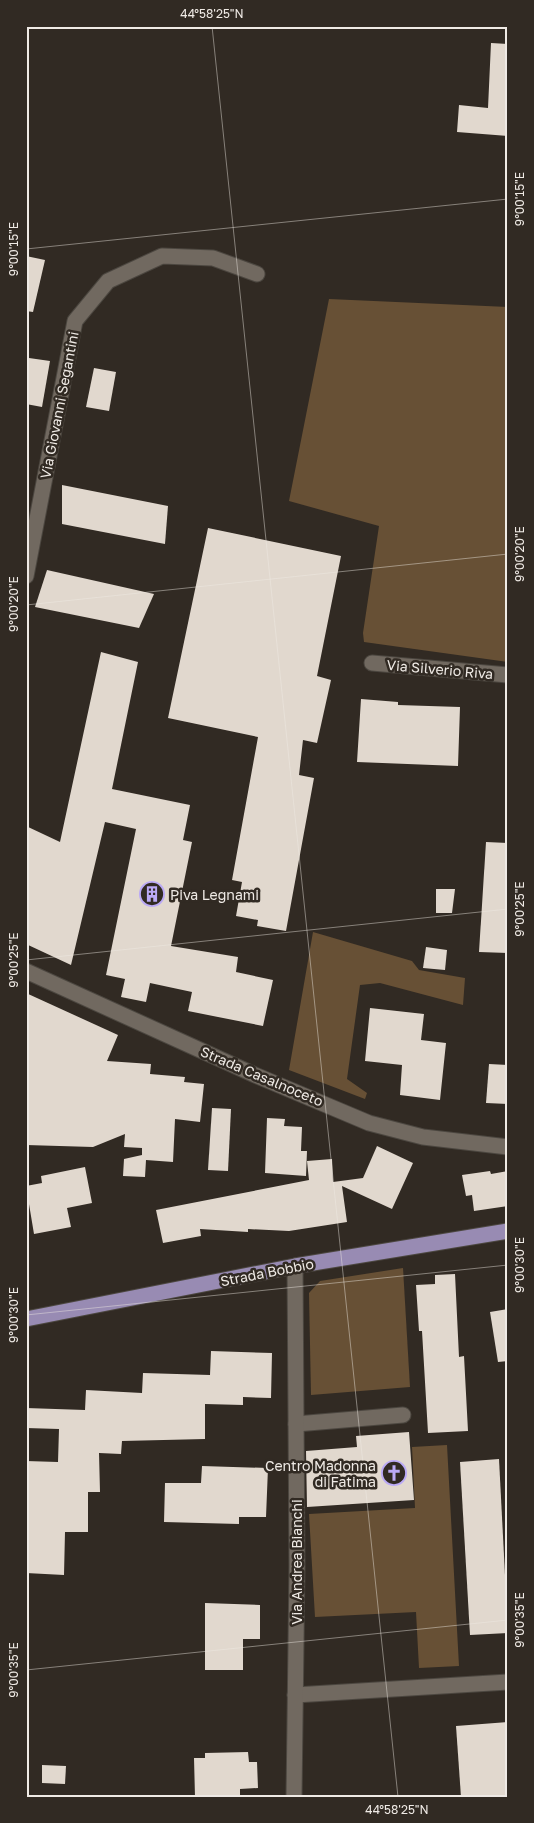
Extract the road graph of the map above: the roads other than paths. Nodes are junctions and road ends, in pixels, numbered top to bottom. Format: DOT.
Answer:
graph roads {
  1 [pos="257,274"];
  2 [pos="26,576"];
  3 [pos="372,663"];
  4 [pos="508,675"];
  5 [pos="26,971"];
  6 [pos="508,1147"];
  7 [pos="508,1231"];
  8 [pos="295,1266"];
  9 [pos="26,1318"];
  10 [pos="403,1415"];
  11 [pos="296,1424"];
  12 [pos="508,1682"];
  13 [pos="295,1695"];
  14 [pos="294,1797"];
  1 -- 2 [label="street, Via Giovanni Segantini"];
  3 -- 4 [label="street, Via Silverio Riva"];
  5 -- 6 [label="street, Strada Casalnoceto"];
  7 -- 8 [label="main road, Strada Bobbio"];
  8 -- 9 [label="main road, Strada Bobbio"];
  8 -- 11 [label="street, Via Andrea Bianchi"];
  10 -- 11 [label="street"];
  11 -- 13 [label="street, Via Andrea Bianchi"];
  12 -- 13 [label="street"];
  13 -- 14 [label="street, Via Andrea Bianchi"];
}
